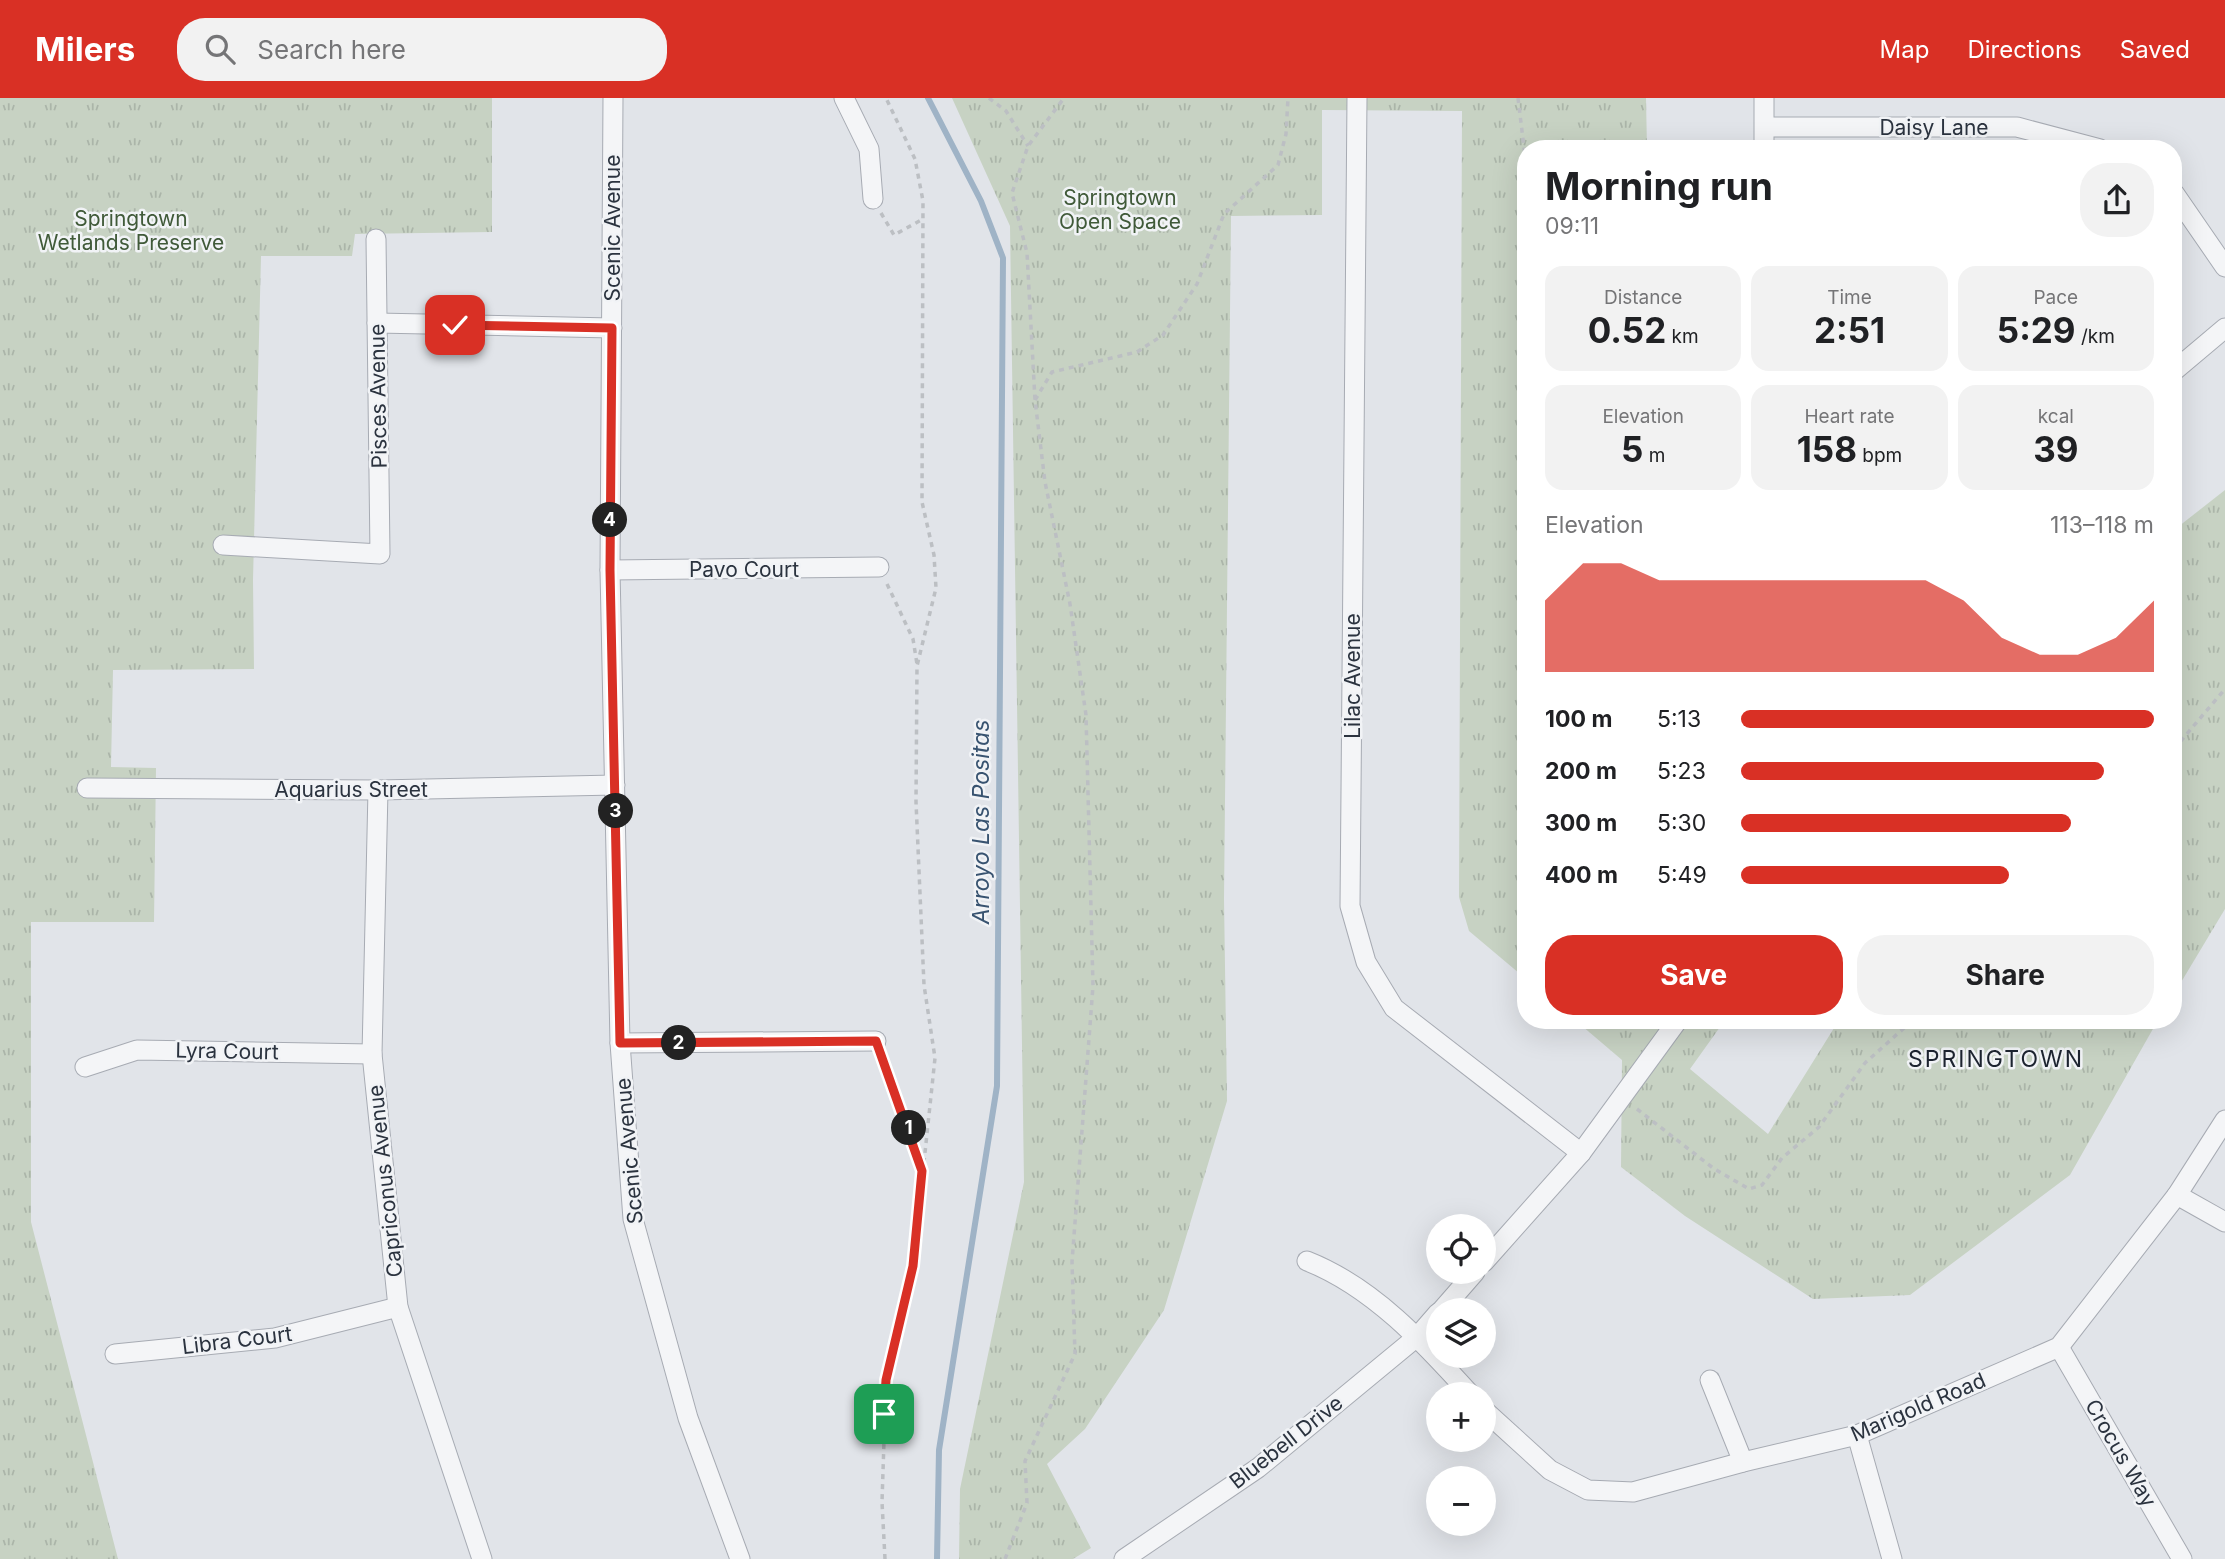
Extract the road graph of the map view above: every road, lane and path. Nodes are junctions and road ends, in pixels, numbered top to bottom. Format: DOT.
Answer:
graph roads {
  1 [pos="613,98"];
  2 [pos="844,98"];
  3 [pos="886,98"];
  4 [pos="989,98"];
  5 [pos="1064,98"];
  6 [pos="1288,98"];
  7 [pos="1357,98"];
  8 [pos="1518,98"];
  9 [pos="1764,98"];
  10 [pos="1765,127"];
  11 [pos="1523,140"];
  12 [pos="1764,140"];
  13 [pos="2066,140"];
  14 [pos="1028,146"];
  15 [pos="873,199"];
  16 [pos="2182,205"];
  17 [pos="923,219"];
  18 [pos="376,239"];
  19 [pos="2225,267"];
  20 [pos="377,323"];
  21 [pos="612,328"];
  22 [pos="2225,328"];
  23 [pos="2182,364"];
  24 [pos="1035,400"];
  25 [pos="223,545"];
  26 [pos="878,568"];
  27 [pos="610,570"];
  28 [pos="917,666"];
  29 [pos="2225,689"];
  30 [pos="2182,740"];
  31 [pos="615,785"];
  32 [pos="87,788"];
  33 [pos="379,790"];
  34 [pos="1671,1029"];
  35 [pos="1903,1029"];
  36 [pos="876,1041"];
  37 [pos="620,1043"];
  38 [pos="372,1054"];
  39 [pos="85,1067"];
  40 [pos="1622,1097"];
  41 [pos="2225,1120"];
  42 [pos="1581,1153"];
  43 [pos="922,1171"];
  44 [pos="2177,1195"];
  45 [pos="2225,1222"];
  46 [pos="1496,1249"];
  47 [pos="1307,1261"];
  48 [pos="1464,1284"];
  49 [pos="1452,1298"];
  50 [pos="398,1307"];
  51 [pos="1426,1327"];
  52 [pos="1418,1336"];
  53 [pos="2059,1347"];
  54 [pos="115,1354"];
  55 [pos="1710,1380"];
  56 [pos="1459,1382"];
  57 [pos="1496,1421"];
  58 [pos="1857,1435"];
  59 [pos="1743,1462"];
  60 [pos="481,1559"];
  61 [pos="740,1559"];
  62 [pos="884,1559"];
  63 [pos="1006,1559"];
  64 [pos="1124,1559"];
  65 [pos="1892,1559"];
  66 [pos="2182,1559"];
  1 -- 21 [label="street, Scenic Avenue"];
  2 -- 15 [label="street"];
  3 -- 17 [label="path"];
  4 -- 14 [label="path"];
  5 -- 14 [label="path"];
  6 -- 24 [label="path"];
  7 -- 42 [label="street, Lilac Avenue"];
  8 -- 11 [label="path"];
  9 -- 10 [label="street"];
  10 -- 12 [label="street"];
  10 -- 13 [label="street, Daisy Lane"];
  14 -- 24 [label="path"];
  15 -- 17 [label="path"];
  16 -- 19 [label="street"];
  17 -- 28 [label="path"];
  18 -- 20 [label="street, Pisces Avenue"];
  20 -- 21 [label="street"];
  20 -- 25 [label="street, Pisces Avenue"];
  21 -- 27 [label="street, Scenic Avenue"];
  22 -- 23 [label="street"];
  24 -- 63 [label="path"];
  26 -- 27 [label="street, Pavo Court"];
  26 -- 28 [label="path"];
  27 -- 31 [label="street, Scenic Avenue"];
  28 -- 43 [label="path"];
  29 -- 30 [label="path"];
  31 -- 33 [label="street, Aquarius Street"];
  31 -- 37 [label="street, Scenic Avenue"];
  32 -- 33 [label="street, Aquarius Street"];
  33 -- 38 [label="street, Capriconus Avenue"];
  34 -- 40 [label="street"];
  35 -- 40 [label="path"];
  36 -- 37 [label="street"];
  36 -- 43 [label="path"];
  37 -- 61 [label="street, Scenic Avenue"];
  38 -- 39 [label="street, Lyra Court"];
  38 -- 50 [label="street, Capriconus Avenue"];
  40 -- 42 [label="street"];
  41 -- 44 [label="street, Marigold Road"];
  42 -- 46 [label="street"];
  43 -- 62 [label="path"];
  44 -- 45 [label="street"];
  44 -- 53 [label="street, Marigold Road"];
  47 -- 52 [label="street"];
  48 -- 49 [label="street, Bluebell Drive"];
  50 -- 54 [label="street, Libra Court"];
  50 -- 60 [label="street, Capriconus Avenue"];
  51 -- 52 [label="street, Bluebell Drive"];
  52 -- 56 [label="street"];
  52 -- 64 [label="street, Bluebell Drive"];
  53 -- 58 [label="street, Marigold Road"];
  53 -- 66 [label="street, Crocus Way"];
  55 -- 59 [label="street"];
  57 -- 59 [label="street, Marigold Road"];
  58 -- 59 [label="street, Marigold Road"];
  58 -- 65 [label="street"];
}
